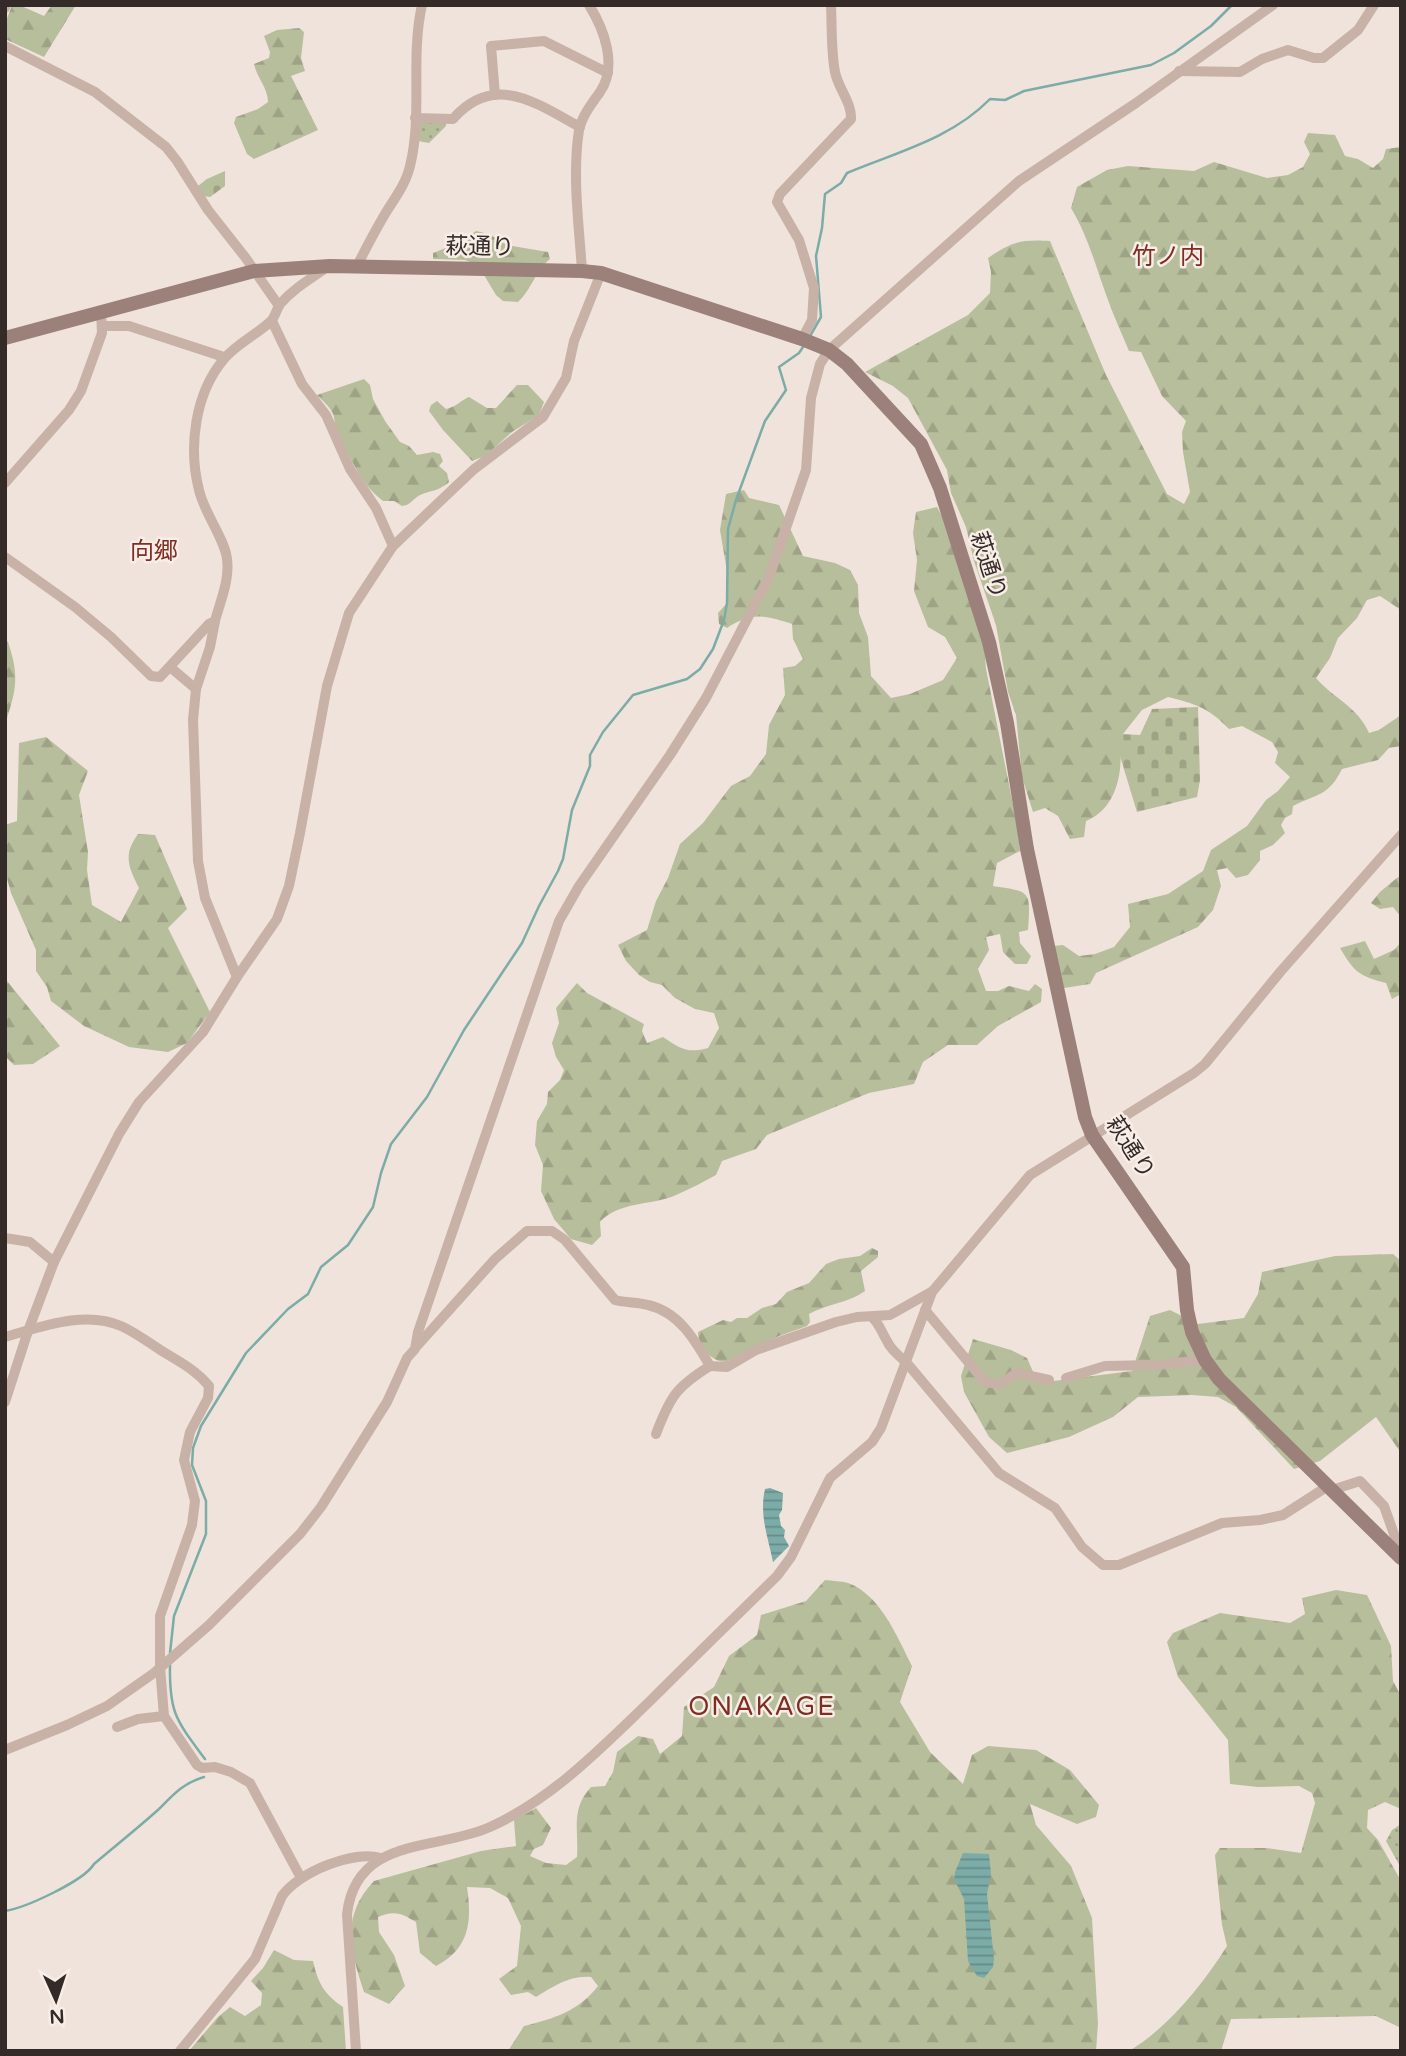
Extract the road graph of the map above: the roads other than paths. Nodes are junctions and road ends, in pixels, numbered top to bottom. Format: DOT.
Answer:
graph roads {
  1 [pos="422,5"];
  2 [pos="589,5"];
  3 [pos="831,5"];
  4 [pos="1273,5"];
  5 [pos="1374,5"];
  6 [pos="5,46"];
  7 [pos="1178,71"];
  8 [pos="608,73"];
  9 [pos="495,95"];
  10 [pos="415,118"];
  11 [pos="580,127"];
  12 [pos="330,266"];
  13 [pos="358,266"];
  14 [pos="254,271"];
  15 [pos="582,271"];
  16 [pos="601,273"];
  17 [pos="279,306"];
  18 [pos="102,319"];
  19 [pos="272,321"];
  20 [pos="5,338"];
  21 [pos="802,339"];
  22 [pos="829,350"];
  23 [pos="225,357"];
  24 [pos="5,482"];
  25 [pos="393,546"];
  26 [pos="5,557"];
  27 [pos="215,621"];
  28 [pos="170,667"];
  29 [pos="196,689"];
  30 [pos="1401,835"];
  31 [pos="237,977"];
  32 [pos="1092,1135"];
  33 [pos="5,1238"];
  34 [pos="54,1262"];
  35 [pos="932,1292"];
  36 [pos="925,1310"];
  37 [pos="890,1315"];
  38 [pos="872,1317"];
  39 [pos="882,1327"];
  40 [pos="28,1331"];
  41 [pos="5,1337"];
  42 [pos="415,1349"];
  43 [pos="1205,1360"];
  44 [pos="906,1362"];
  45 [pos="710,1366"];
  46 [pos="1066,1378"];
  47 [pos="1049,1380"];
  48 [pos="5,1402"];
  49 [pos="656,1434"];
  50 [pos="1330,1488"];
  51 [pos="1401,1556"];
  52 [pos="160,1667"];
  53 [pos="164,1716"];
  54 [pos="117,1727"];
  55 [pos="5,1750"];
  56 [pos="381,1858"];
  57 [pos="301,1878"];
  58 [pos="180,2051"];
  59 [pos="356,2051"];
  1 -- 10 [label="street"];
  2 -- 8 [label="street"];
  3 -- 21 [label="street"];
  4 -- 7 [label="street"];
  5 -- 7 [label="street"];
  6 -- 14 [label="street"];
  7 -- 22 [label="street"];
  8 -- 9 [label="street"];
  8 -- 11 [label="street"];
  9 -- 10 [label="street"];
  9 -- 11 [label="street"];
  10 -- 13 [label="street"];
  11 -- 15 [label="street"];
  12 -- 13 [label="street, 萩通り"];
  12 -- 14 [label="street, 萩通り"];
  12 -- 17 [label="street"];
  13 -- 15 [label="street, 萩通り"];
  14 -- 17 [label="street"];
  14 -- 18 [label="street, 萩通り"];
  15 -- 16 [label="street, 萩通り"];
  16 -- 21 [label="street, 萩通り"];
  16 -- 25 [label="street"];
  17 -- 19 [label="street"];
  18 -- 20 [label="street, 萩通り"];
  18 -- 23 [label="street"];
  18 -- 24 [label="street"];
  19 -- 23 [label="street"];
  19 -- 25 [label="street"];
  21 -- 22 [label="street, 萩通り"];
  22 -- 32 [label="street, 萩通り"];
  22 -- 42 [label="street"];
  23 -- 27 [label="street"];
  25 -- 31 [label="street"];
  26 -- 28 [label="street"];
  27 -- 28 [label="street"];
  27 -- 29 [label="street"];
  28 -- 29 [label="street"];
  29 -- 31 [label="street"];
  30 -- 32 [label="street"];
  31 -- 34 [label="street"];
  32 -- 35 [label="street"];
  32 -- 43 [label="street, 萩通り"];
  33 -- 34 [label="street"];
  34 -- 40 [label="street"];
  35 -- 36 [label="street"];
  35 -- 37 [label="street"];
  36 -- 44 [label="street"];
  36 -- 47 [label="street"];
  37 -- 38 [label="street"];
  37 -- 39 [label="street"];
  38 -- 39 [label="street"];
  38 -- 45 [label="street"];
  39 -- 44 [label="street"];
  40 -- 41 [label="street"];
  40 -- 48 [label="street"];
  40 -- 52 [label="street"];
  42 -- 45 [label="street"];
  42 -- 52 [label="street"];
  43 -- 46 [label="street"];
  43 -- 50 [label="street, 萩通り"];
  44 -- 50 [label="street"];
  44 -- 56 [label="street"];
  45 -- 49 [label="street"];
  50 -- 51 [label="street, 萩通り"];
  50 -- 51 [label="street"];
  52 -- 53 [label="street"];
  52 -- 55 [label="street"];
  53 -- 54 [label="street"];
  53 -- 57 [label="street"];
  56 -- 57 [label="street"];
  56 -- 59 [label="street"];
  57 -- 58 [label="street"];
}
